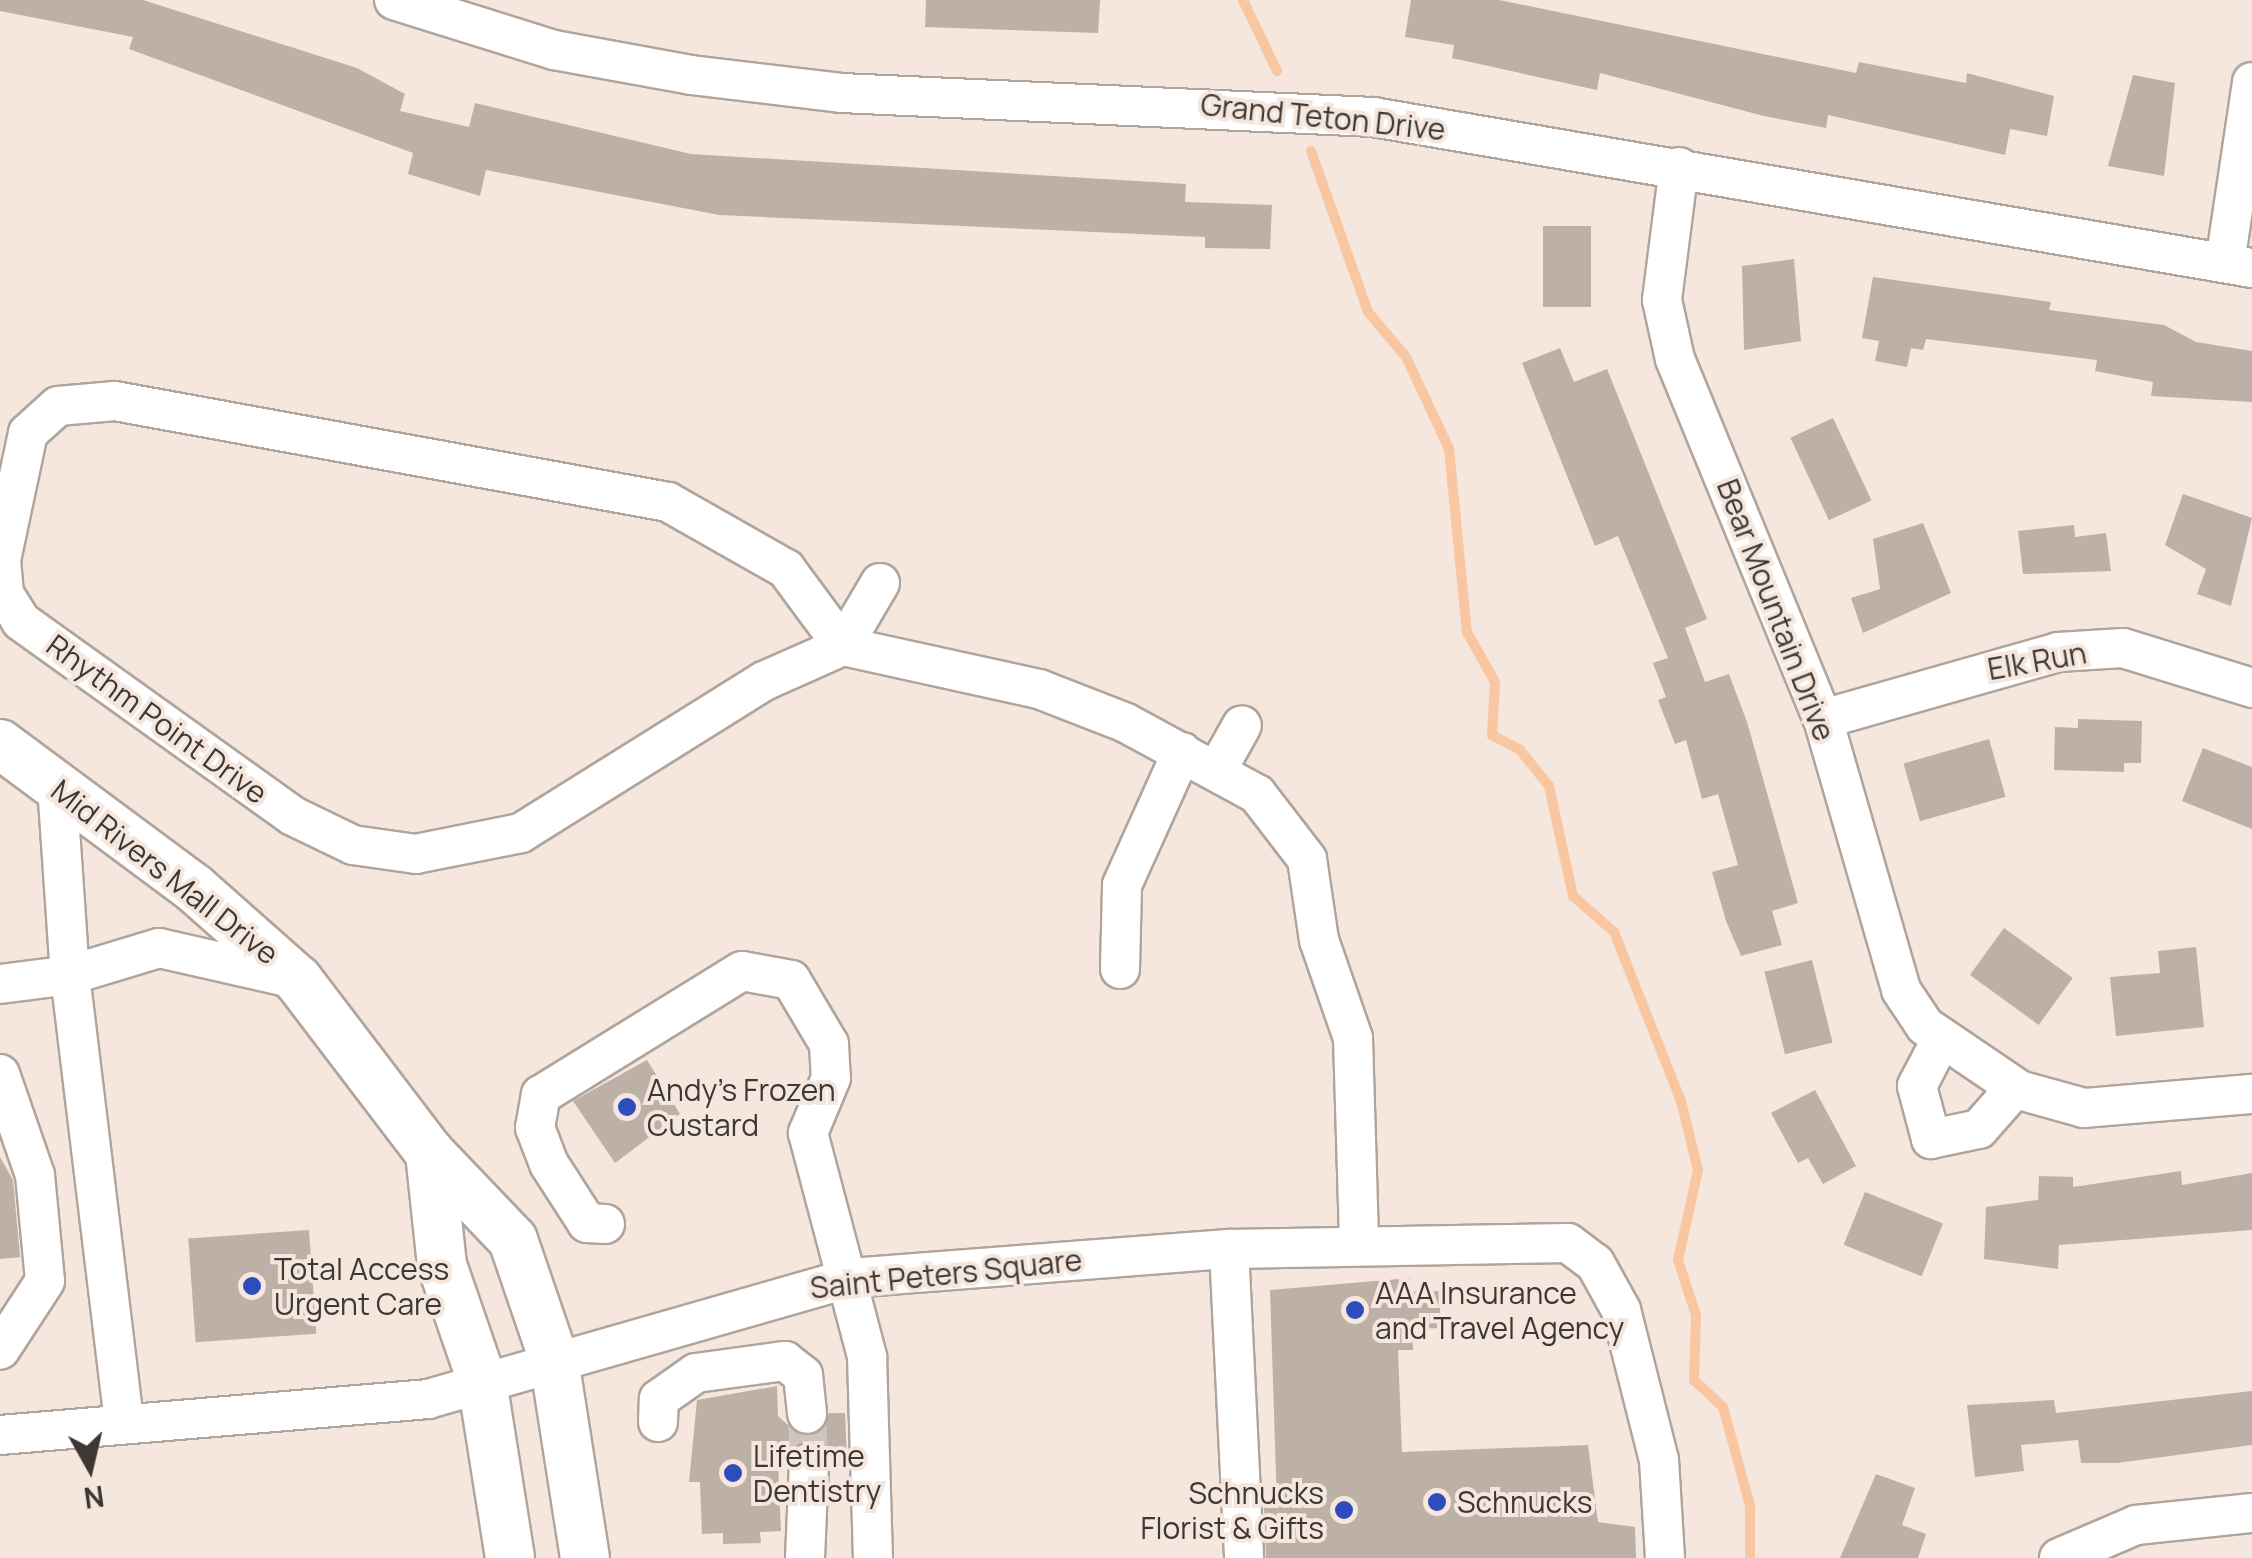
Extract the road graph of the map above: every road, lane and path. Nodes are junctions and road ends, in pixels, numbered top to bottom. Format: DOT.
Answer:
graph roads {
  1 [pos="394,0"];
  2 [pos="2252,82"];
  3 [pos="1679,167"];
  4 [pos="2238,266"];
  5 [pos="880,583"];
  6 [pos="843,646"];
  7 [pos="2252,688"];
  8 [pos="1823,718"];
  9 [pos="1242,725"];
  10 [pos="0,744"];
  11 [pos="1182,752"];
  12 [pos="1218,770"];
  13 [pos="57,785"];
  14 [pos="1120,970"];
  15 [pos="70,974"];
  16 [pos="298,980"];
  17 [pos="0,984"];
  18 [pos="1941,1040"];
  19 [pos="0,1074"];
  20 [pos="2015,1088"];
  21 [pos="2252,1094"];
  22 [pos="430,1153"];
  23 [pos="605,1224"];
  24 [pos="1359,1244"];
  25 [pos="1230,1249"];
  26 [pos="850,1278"];
  27 [pos="0,1350"];
  28 [pos="554,1360"];
  29 [pos="482,1381"];
  30 [pos="807,1414"];
  31 [pos="658,1422"];
  32 [pos="124,1424"];
  33 [pos="0,1435"];
  34 [pos="809,1463"];
  35 [pos="2252,1513"];
  36 [pos="510,1558"];
  37 [pos="585,1558"];
  38 [pos="806,1558"];
  39 [pos="873,1558"];
  40 [pos="1244,1558"];
  41 [pos="1665,1558"];
  42 [pos="2059,1558"];
  1 -- 3 [label="street, Grand Teton Drive"];
  2 -- 4 [label="street"];
  3 -- 4 [label="street, Grand Teton Drive"];
  3 -- 8 [label="street, Bear Mountain Drive"];
  5 -- 6 [label="street"];
  6 -- 6 [label="street, Rhythm Point Drive"];
  6 -- 11 [label="street"];
  7 -- 8 [label="street, Elk Run"];
  8 -- 18 [label="street, Bear Mountain Drive"];
  9 -- 12 [label="street"];
  10 -- 13 [label="main road, Mid Rivers Mall Drive"];
  11 -- 12 [label="street"];
  11 -- 14 [label="street"];
  12 -- 24 [label="street"];
  13 -- 15 [label="street"];
  13 -- 16 [label="main road, Mid Rivers Mall Drive"];
  15 -- 16 [label="street"];
  15 -- 17 [label="street"];
  15 -- 32 [label="street"];
  16 -- 22 [label="main road, Mid Rivers Mall Drive"];
  18 -- 20 [label="street, Bear Mountain Drive"];
  18 -- 20 [label="street"];
  19 -- 27 [label="street"];
  20 -- 21 [label="street, Bear Mountain Drive"];
  22 -- 28 [label="main road, Mid Rivers Mall Drive"];
  22 -- 29 [label="main road"];
  23 -- 26 [label="street"];
  24 -- 25 [label="street, Saint Peters Square"];
  24 -- 41 [label="street, Saint Peters Square"];
  25 -- 26 [label="street, Saint Peters Square"];
  25 -- 40 [label="street"];
  26 -- 28 [label="street, Saint Peters Square"];
  26 -- 39 [label="street"];
  28 -- 29 [label="street, Saint Peters Square"];
  28 -- 37 [label="main road, Mid Rivers Mall Drive"];
  29 -- 32 [label="street, Saint Peters Square"];
  29 -- 36 [label="main road"];
  30 -- 31 [label="street"];
  32 -- 33 [label="street, Saint Peters Square"];
  34 -- 38 [label="street"];
  35 -- 42 [label="street"];
}
